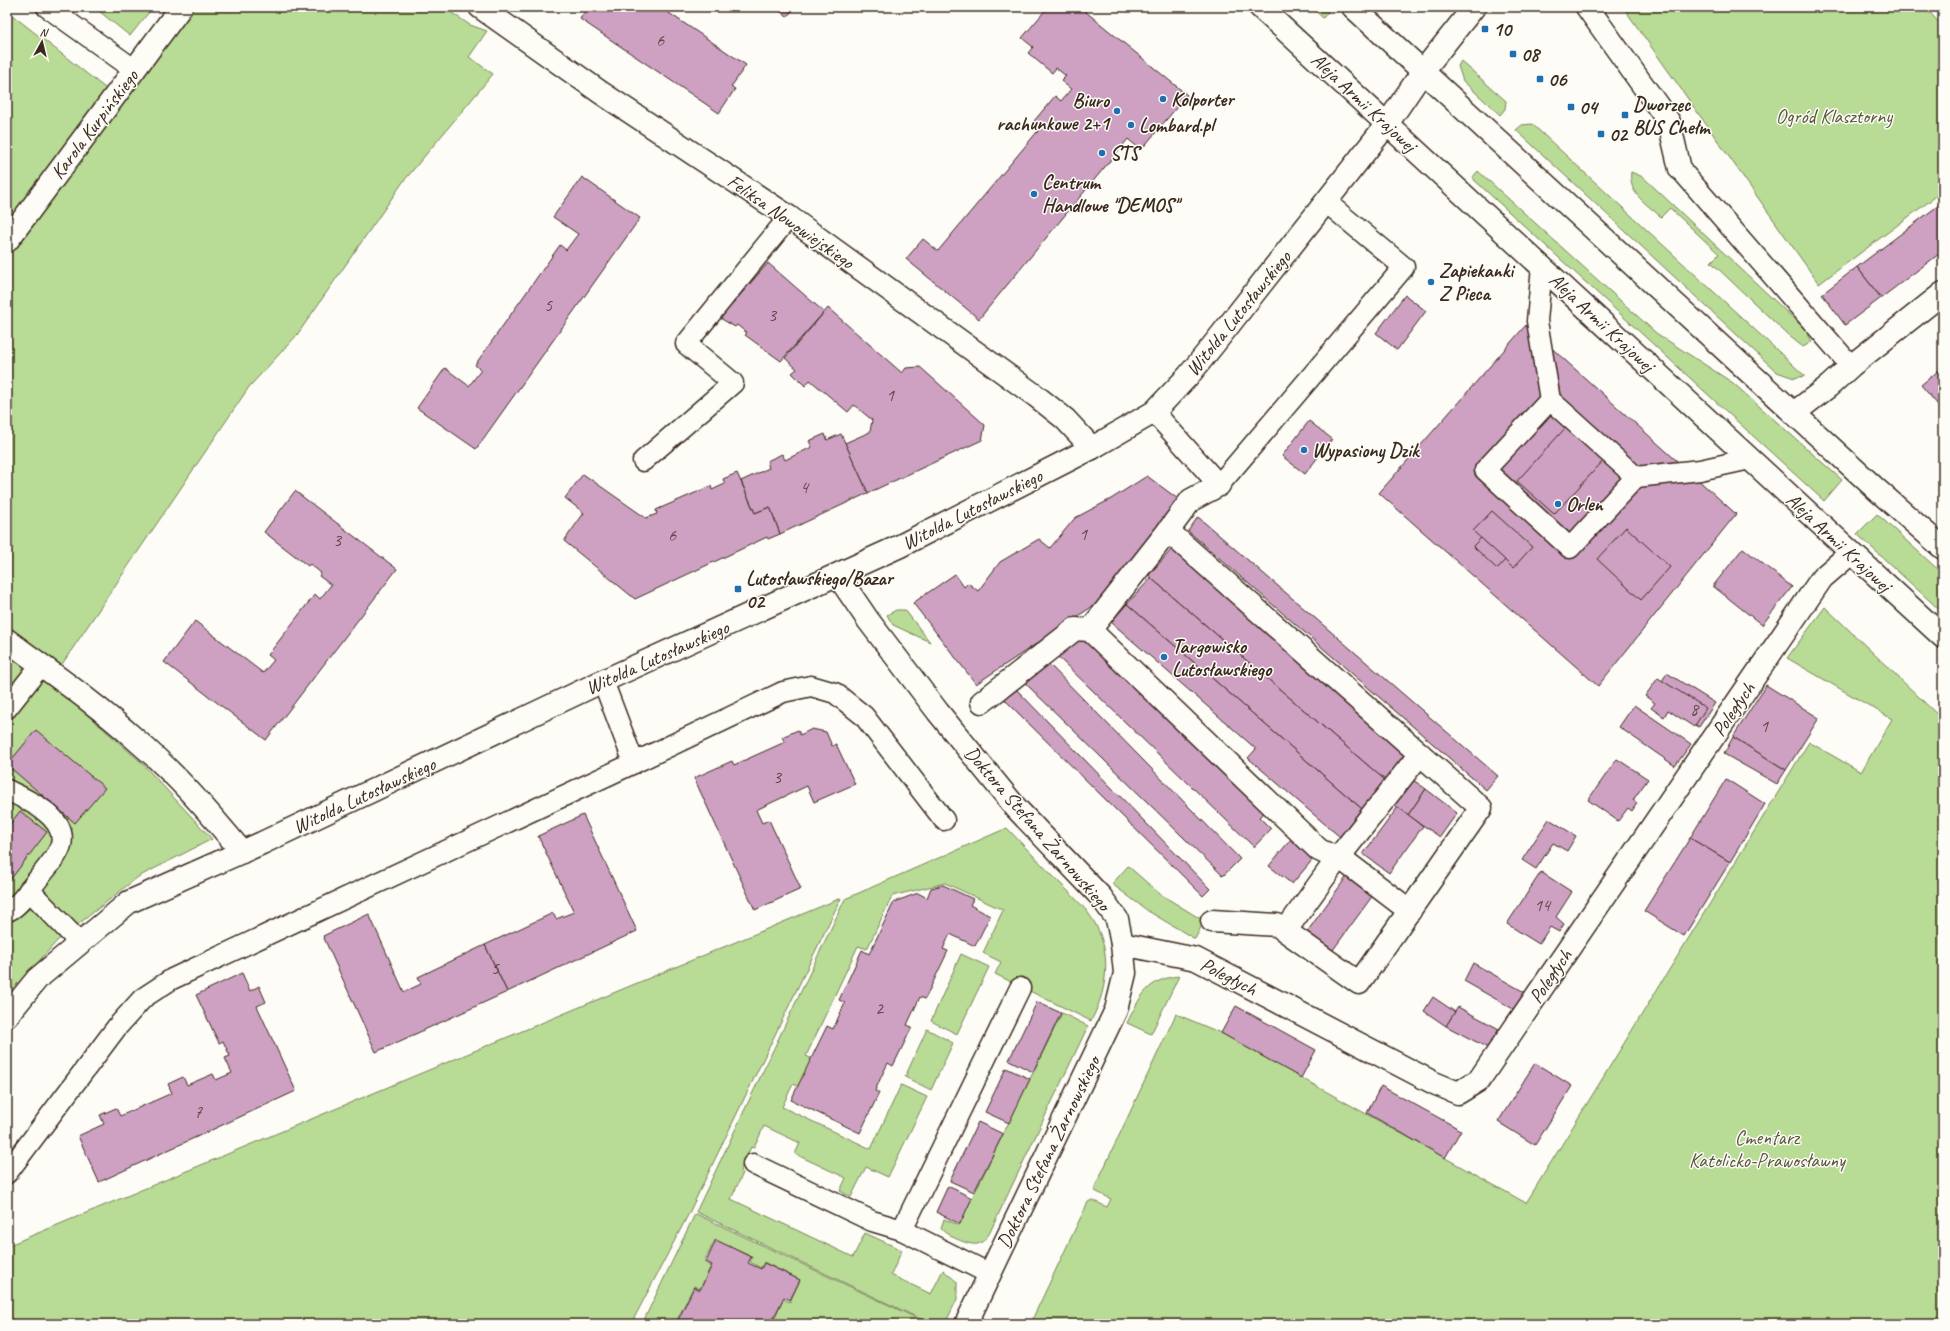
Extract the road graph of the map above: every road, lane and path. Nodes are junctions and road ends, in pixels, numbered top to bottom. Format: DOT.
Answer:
graph roads {
  1 [pos="47,7"];
  2 [pos="181,7"];
  3 [pos="480,7"];
  4 [pos="1260,7"];
  5 [pos="1353,7"];
  6 [pos="1474,7"];
  7 [pos="1587,7"];
  8 [pos="72,14"];
  9 [pos="135,70"];
  10 [pos="1423,71"];
  11 [pos="1387,124"];
  12 [pos="1680,169"];
  13 [pos="1326,202"];
  14 [pos="789,217"];
  15 [pos="7,241"];
  16 [pos="1542,266"];
  17 [pos="1943,293"];
  18 [pos="1851,366"];
  19 [pos="1550,400"];
  20 [pos="1154,412"];
  21 [pos="1794,413"];
  22 [pos="1092,448"];
  23 [pos="1750,459"];
  24 [pos="642,461"];
  25 [pos="1636,477"];
  26 [pos="1219,485"];
  27 [pos="1168,531"];
  28 [pos="1943,548"];
  29 [pos="1851,553"];
  30 [pos="838,576"];
  31 [pos="1090,630"];
  32 [pos="1943,637"];
  33 [pos="7,640"];
  34 [pos="41,665"];
  35 [pos="603,681"];
  36 [pos="982,702"];
  37 [pos="7,708"];
  38 [pos="1420,754"];
  39 [pos="634,763"];
  40 [pos="7,790"];
  41 [pos="944,820"];
  42 [pos="242,852"];
  43 [pos="1338,858"];
  44 [pos="29,890"];
  45 [pos="7,911"];
  46 [pos="1410,911"];
  47 [pos="1212,921"];
  48 [pos="1286,930"];
  49 [pos="80,943"];
  50 [pos="1122,944"];
  51 [pos="1020,988"];
  52 [pos="7,1016"];
  53 [pos="753,1164"];
  54 [pos="7,1173"];
  55 [pos="902,1230"];
  56 [pos="990,1274"];
  57 [pos="966,1324"];
  1 -- 8 [label="lane"];
  2 -- 9 [label="street, Karola Kurpińskiego"];
  3 -- 14 [label="street, Feliksa Nowowiejskiego"];
  4 -- 11 [label="street, Aleja Armii Krajowej"];
  5 -- 10 [label="street"];
  6 -- 10 [label="street, Witolda Lutosławskiego"];
  7 -- 12 [label="street"];
  8 -- 9 [label="lane"];
  9 -- 15 [label="street, Karola Kurpińskiego"];
  10 -- 11 [label="street, Witolda Lutosławskiego"];
  10 -- 21 [label="street"];
  11 -- 13 [label="street, Witolda Lutosławskiego"];
  11 -- 16 [label="street, Aleja Armii Krajowej"];
  12 -- 18 [label="lane"];
  13 -- 20 [label="street, Witolda Lutosławskiego"];
  13 -- 26 [label="lane"];
  14 -- 22 [label="street, Feliksa Nowowiejskiego"];
  14 -- 24 [label="lane"];
  16 -- 19 [label="lane"];
  16 -- 23 [label="street, Aleja Armii Krajowej"];
  17 -- 18 [label="street"];
  18 -- 21 [label="street"];
  19 -- 25 [label="lane"];
  19 -- 25 [label="lane"];
  20 -- 22 [label="street, Witolda Lutosławskiego"];
  20 -- 26 [label="lane"];
  21 -- 28 [label="street"];
  22 -- 30 [label="street, Witolda Lutosławskiego"];
  23 -- 25 [label="lane"];
  23 -- 29 [label="street, Aleja Armii Krajowej"];
  26 -- 27 [label="street"];
  27 -- 31 [label="street"];
  27 -- 38 [label="street"];
  29 -- 32 [label="street, Aleja Armii Krajowej"];
  29 -- 50 [label="street, Poległych"];
  30 -- 35 [label="street, Witolda Lutosławskiego"];
  30 -- 50 [label="street, Doktora Stefana Żarnowskiego"];
  31 -- 36 [label="street"];
  31 -- 43 [label="street"];
  33 -- 34 [label="street"];
  34 -- 37 [label="lane"];
  34 -- 42 [label="street"];
  35 -- 39 [label="lane"];
  35 -- 42 [label="street, Witolda Lutosławskiego"];
  38 -- 43 [label="street"];
  38 -- 46 [label="street"];
  39 -- 41 [label="lane"];
  39 -- 54 [label="lane"];
  40 -- 44 [label="lane"];
  42 -- 49 [label="street, Witolda Lutosławskiego"];
  43 -- 46 [label="street"];
  43 -- 48 [label="street"];
  44 -- 45 [label="lane"];
  44 -- 49 [label="lane"];
  46 -- 48 [label="street"];
  47 -- 48 [label="street"];
  49 -- 52 [label="street, Witolda Lutosławskiego"];
  50 -- 56 [label="street, Doktora Stefana Żarnowskiego"];
  51 -- 55 [label="lane"];
  53 -- 55 [label="lane"];
  55 -- 56 [label="lane"];
  56 -- 57 [label="street, Doktora Stefana Żarnowskiego"];
}
